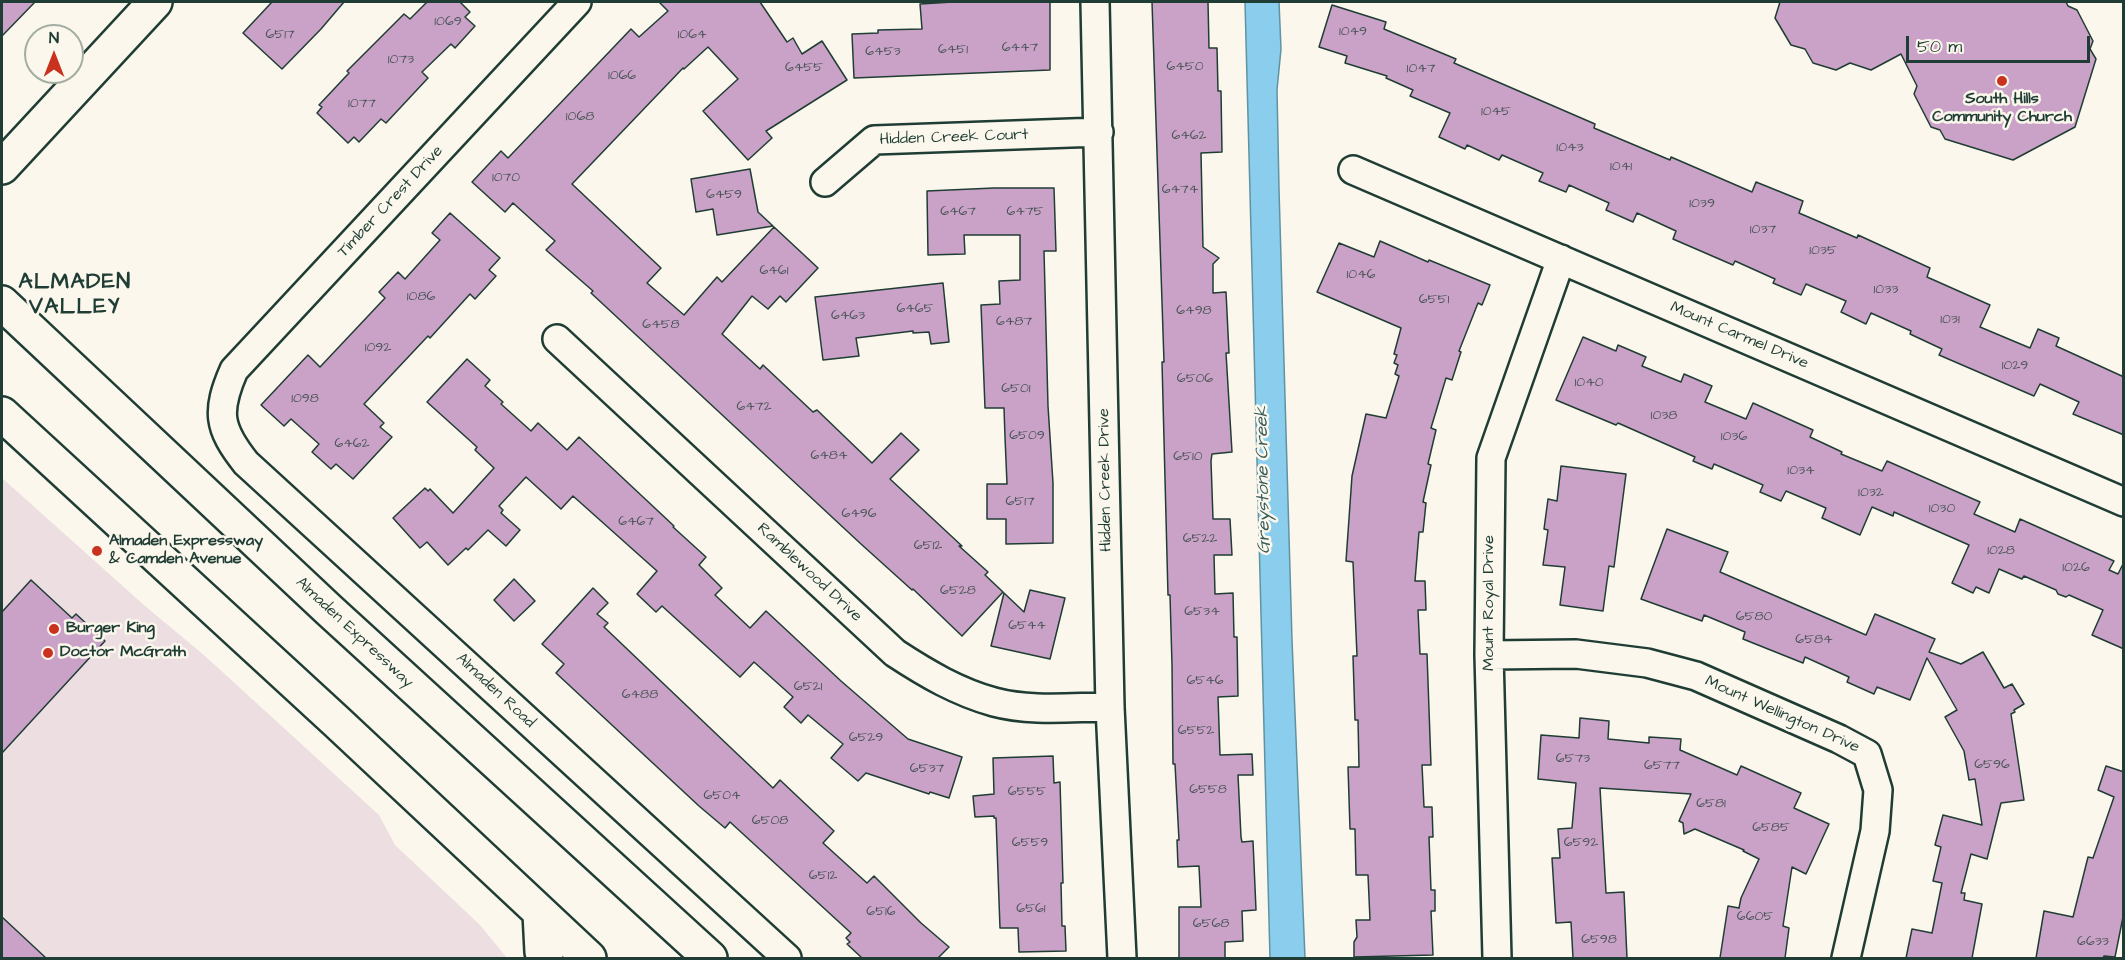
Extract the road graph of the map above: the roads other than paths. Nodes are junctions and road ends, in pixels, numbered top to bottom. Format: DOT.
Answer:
graph roads {
  1 [pos="155,2"];
  2 [pos="577,2"];
  3 [pos="1095,2"];
  4 [pos="1099,132"];
  5 [pos="2,167"];
  6 [pos="1353,170"];
  7 [pos="825,182"];
  8 [pos="1561,259"];
  9 [pos="2,303"];
  10 [pos="557,339"];
  11 [pos="222,412"];
  12 [pos="2,414"];
  13 [pos="2124,502"];
  14 [pos="1489,655"];
  15 [pos="1110,707"];
  16 [pos="540,913"];
  17 [pos="546,958"];
  18 [pos="589,958"];
  19 [pos="710,958"];
  20 [pos="787,958"];
  21 [pos="1122,958"];
  22 [pos="1497,958"];
  23 [pos="1846,958"];
  1 -- 5 [label="main road"];
  2 -- 11 [label="street, Timber Crest Drive"];
  3 -- 4 [label="street, Hidden Creek Drive"];
  4 -- 7 [label="street, Hidden Creek Court"];
  4 -- 15 [label="street, Hidden Creek Drive"];
  6 -- 8 [label="street, Mount Carmel Drive"];
  8 -- 13 [label="street, Mount Carmel Drive"];
  8 -- 14 [label="street, Mount Royal Drive"];
  9 -- 19 [label="main road, Almaden Expressway"];
  10 -- 15 [label="street, Ramblewood Drive"];
  11 -- 20 [label="street, Almaden Road"];
  12 -- 16 [label="main road"];
  14 -- 22 [label="street, Mount Royal Drive"];
  14 -- 23 [label="street, Mount Wellington Drive"];
  15 -- 21 [label="street, Hidden Creek Drive"];
  16 -- 17 [label="main road"];
  16 -- 18 [label="main road"];
}
